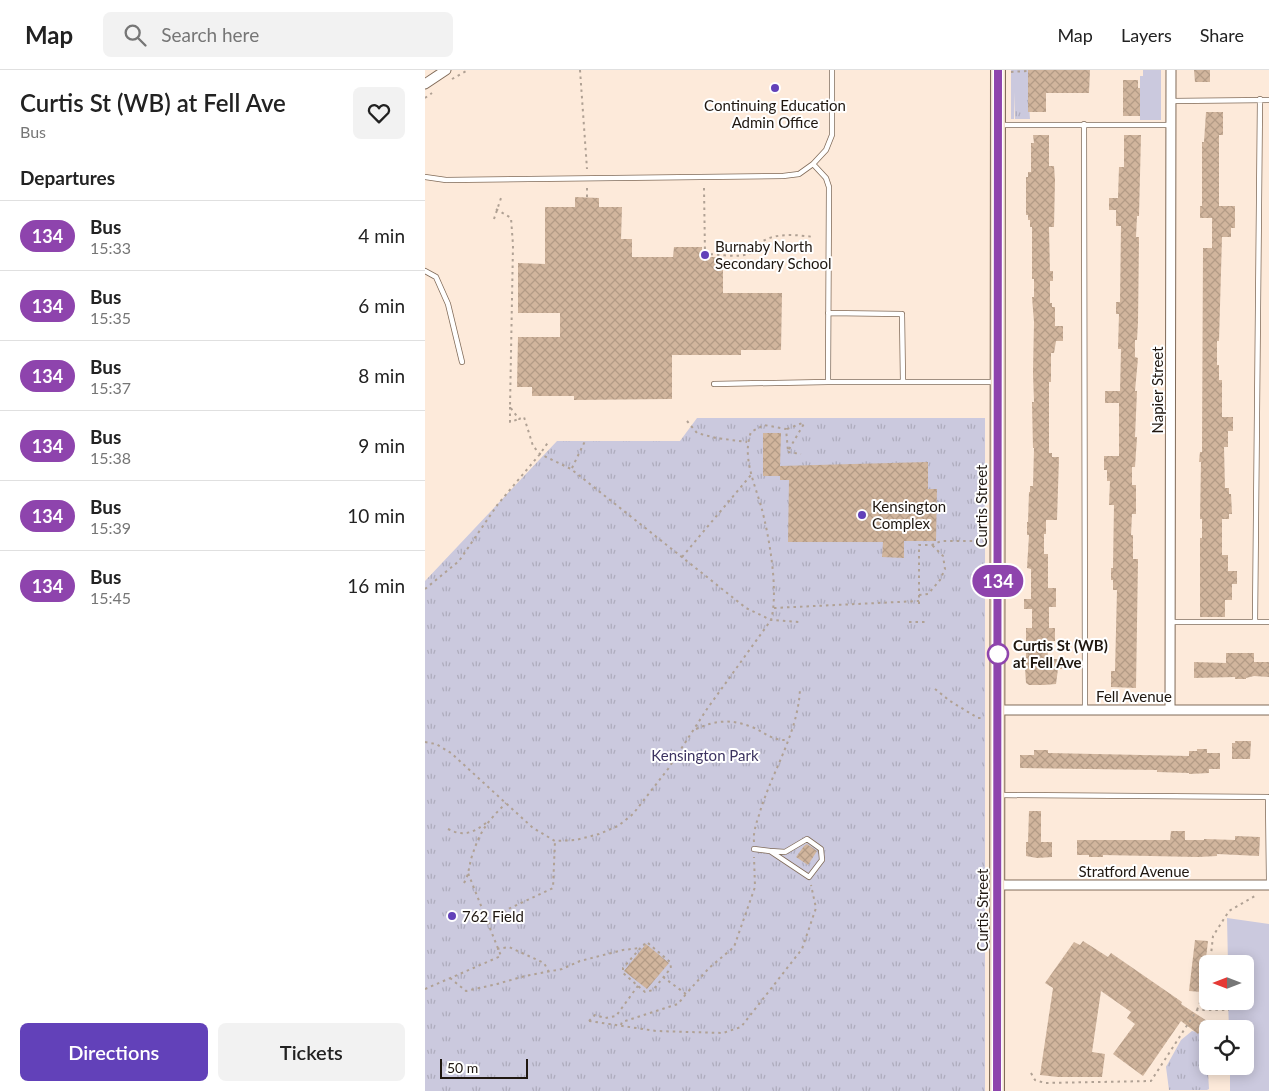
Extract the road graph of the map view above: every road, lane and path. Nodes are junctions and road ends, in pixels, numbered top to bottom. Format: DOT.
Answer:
graph roads {
  1 [pos="446,70"];
  2 [pos="580,70"];
  3 [pos="832,70"];
  4 [pos="1171,70"];
  5 [pos="1004,71"];
  6 [pos="1029,71"];
  7 [pos="425,84"];
  8 [pos="1260,99"];
  9 [pos="1269,100"];
  10 [pos="1171,101"];
  11 [pos="1084,124"];
  12 [pos="998,125"];
  13 [pos="1170,125"];
  14 [pos="813,164"];
  15 [pos="588,172"];
  16 [pos="425,177"];
  17 [pos="587,188"];
  18 [pos="704,188"];
  19 [pos="502,195"];
  20 [pos="587,198"];
  21 [pos="496,210"];
  22 [pos="494,219"];
  23 [pos="814,237"];
  24 [pos="425,271"];
  25 [pos="828,313"];
  26 [pos="462,362"];
  27 [pos="828,382"];
  28 [pos="903,382"];
  29 [pos="997,382"];
  30 [pos="713,384"];
  31 [pos="510,407"];
  32 [pos="519,419"];
  33 [pos="687,421"];
  34 [pos="786,429"];
  35 [pos="586,439"];
  36 [pos="549,441"];
  37 [pos="747,442"];
  38 [pos="788,451"];
  39 [pos="540,454"];
  40 [pos="801,454"];
  41 [pos="571,469"];
  42 [pos="751,475"];
  43 [pos="984,540"];
  44 [pos="919,541"];
  45 [pos="919,545"];
  46 [pos="932,545"];
  47 [pos="682,557"];
  48 [pos="425,589"];
  49 [pos="919,596"];
  50 [pos="919,600"];
  51 [pos="919,604"];
  52 [pos="774,608"];
  53 [pos="771,620"];
  54 [pos="800,622"];
  55 [pos="909,622"];
  56 [pos="927,622"];
  57 [pos="1171,622"];
  58 [pos="1255,622"];
  59 [pos="1269,622"];
  60 [pos="935,689"];
  61 [pos="800,690"];
  62 [pos="998,710"];
  63 [pos="1085,710"];
  64 [pos="1170,710"];
  65 [pos="1269,710"];
  66 [pos="983,718"];
  67 [pos="694,729"];
  68 [pos="788,740"];
  69 [pos="425,742"];
  70 [pos="998,795"];
  71 [pos="506,803"];
  72 [pos="488,821"];
  73 [pos="448,829"];
  74 [pos="555,841"];
  75 [pos="754,849"];
  76 [pos="770,851"];
  77 [pos="468,873"];
  78 [pos="1269,880"];
  79 [pos="464,883"];
  80 [pos="998,885"];
  81 [pos="1269,885"];
  82 [pos="812,890"];
  83 [pos="1261,892"];
  84 [pos="487,924"];
  85 [pos="640,948"];
  86 [pos="497,949"];
  87 [pos="1212,955"];
  88 [pos="549,972"];
  89 [pos="663,977"];
  90 [pos="450,978"];
  91 [pos="639,985"];
  92 [pos="425,989"];
  93 [pos="686,994"];
  94 [pos="1199,1005"];
  95 [pos="1197,1010"];
  96 [pos="621,1025"];
  97 [pos="1031,1073"];
  98 [pos="997,1091"];
  1 -- 7 [label="street"];
  2 -- 15 [label="path"];
  3 -- 14 [label="lane"];
  4 -- 10 [label="street, Napier Street"];
  5 -- 6 [label="path"];
  5 -- 12 [label="street, Curtis Street"];
  8 -- 9 [label="lane"];
  8 -- 10 [label="lane"];
  8 -- 58 [label="lane"];
  10 -- 13 [label="street, Napier Street"];
  11 -- 12 [label="lane"];
  11 -- 13 [label="lane"];
  11 -- 63 [label="lane"];
  12 -- 29 [label="street, Curtis Street"];
  13 -- 57 [label="street, Napier Street"];
  14 -- 16 [label="lane"];
  14 -- 25 [label="lane"];
  17 -- 20 [label="path"];
  18 -- 23 [label="path"];
  19 -- 21 [label="path"];
  21 -- 22 [label="path"];
  21 -- 31 [label="path"];
  24 -- 26 [label="lane"];
  25 -- 27 [label="lane"];
  25 -- 28 [label="lane"];
  27 -- 28 [label="lane"];
  27 -- 30 [label="lane"];
  28 -- 29 [label="lane"];
  29 -- 62 [label="street, Curtis Street"];
  31 -- 32 [label="path"];
  31 -- 32 [label="path"];
  32 -- 39 [label="path"];
  33 -- 37 [label="path"];
  34 -- 37 [label="path"];
  34 -- 38 [label="path"];
  34 -- 38 [label="path"];
  35 -- 41 [label="path"];
  36 -- 39 [label="path"];
  37 -- 42 [label="path"];
  38 -- 40 [label="path"];
  39 -- 41 [label="path"];
  39 -- 48 [label="path"];
  41 -- 47 [label="path"];
  42 -- 47 [label="path"];
  42 -- 52 [label="path"];
  43 -- 46 [label="path"];
  44 -- 45 [label="path"];
  45 -- 46 [label="path"];
  45 -- 49 [label="path"];
  46 -- 49 [label="path"];
  47 -- 53 [label="path"];
  49 -- 50 [label="path"];
  50 -- 51 [label="path"];
  50 -- 52 [label="path"];
  52 -- 53 [label="path"];
  53 -- 54 [label="path"];
  53 -- 67 [label="path"];
  55 -- 56 [label="path"];
  57 -- 58 [label="lane"];
  57 -- 64 [label="street, Napier Street"];
  58 -- 59 [label="lane"];
  60 -- 66 [label="path"];
  61 -- 68 [label="path"];
  62 -- 63 [label="street, Fell Avenue"];
  62 -- 70 [label="street, Curtis Street"];
  63 -- 64 [label="street, Fell Avenue"];
  64 -- 65 [label="street, Fell Avenue"];
  67 -- 68 [label="path"];
  67 -- 74 [label="path"];
  68 -- 75 [label="path"];
  69 -- 71 [label="path"];
  70 -- 78 [label="lane"];
  70 -- 80 [label="street, Curtis Street"];
  71 -- 72 [label="path"];
  71 -- 74 [label="path"];
  72 -- 73 [label="path"];
  72 -- 77 [label="path"];
  74 -- 84 [label="path"];
  75 -- 76 [label="lane"];
  75 -- 93 [label="path"];
  76 -- 76 [label="lane"];
  77 -- 79 [label="path"];
  77 -- 84 [label="path"];
  80 -- 81 [label="street, Stratford Avenue"];
  80 -- 98 [label="street, Curtis Street"];
  82 -- 96 [label="path"];
  83 -- 87 [label="path"];
  84 -- 86 [label="path"];
  85 -- 88 [label="path"];
  85 -- 89 [label="path"];
  85 -- 91 [label="path"];
  86 -- 88 [label="path"];
  86 -- 90 [label="path"];
  88 -- 90 [label="path"];
  89 -- 91 [label="path"];
  89 -- 93 [label="path"];
  90 -- 92 [label="path"];
  91 -- 96 [label="path"];
  93 -- 96 [label="path"];
  94 -- 95 [label="path"];
  95 -- 97 [label="path"];
}
